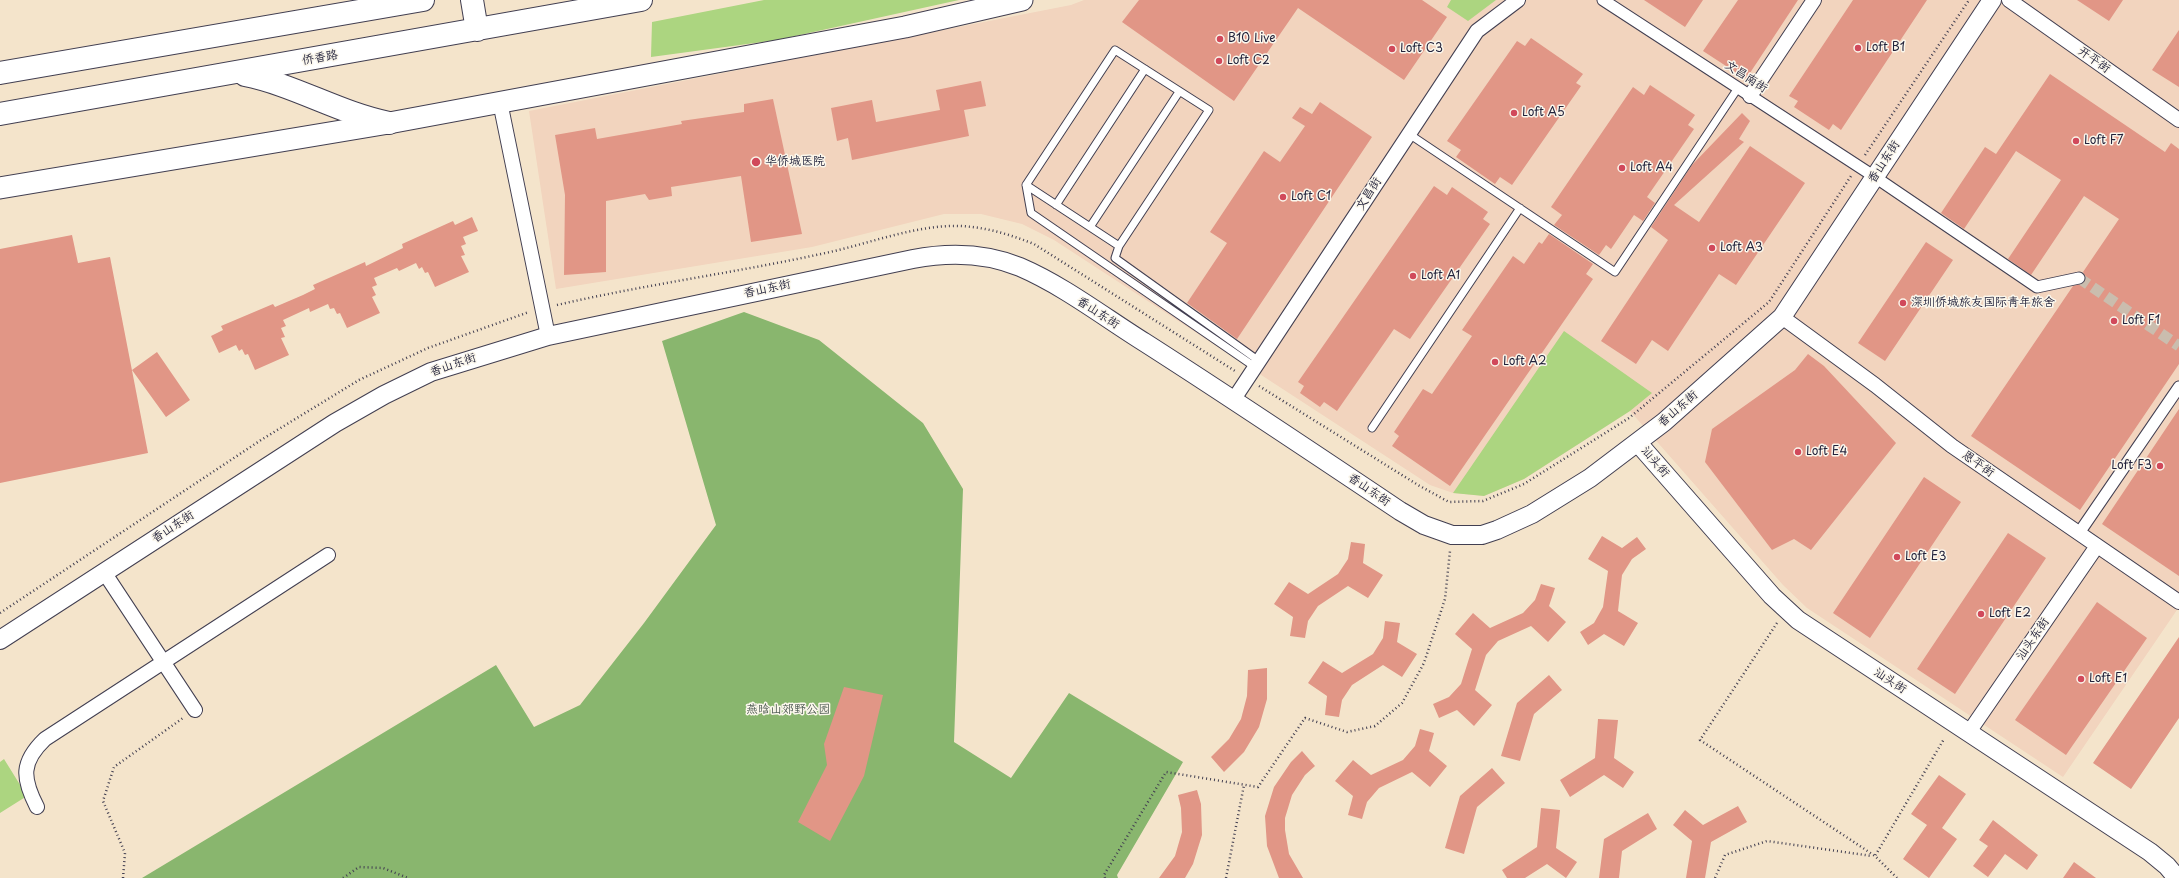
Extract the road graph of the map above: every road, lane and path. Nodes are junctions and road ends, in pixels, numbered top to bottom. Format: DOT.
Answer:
graph roads {
  1 [pos="423,0"];
  2 [pos="472,0"];
  3 [pos="641,0"];
  4 [pos="1022,0"];
  5 [pos="1518,0"];
  6 [pos="1603,0"];
  7 [pos="1814,0"];
  8 [pos="1969,0"];
  9 [pos="1992,0"];
  10 [pos="2009,0"];
  11 [pos="477,30"];
  12 [pos="1145,69"];
  13 [pos="0,73"];
  14 [pos="236,74"];
  15 [pos="1179,92"];
  16 [pos="1744,92"];
  17 [pos="500,102"];
  18 [pos="0,114"];
  19 [pos="2179,120"];
  20 [pos="389,123"];
  21 [pos="1409,134"];
  22 [pos="1858,166"];
  23 [pos="1875,176"];
  24 [pos="1026,185"];
  25 [pos="0,188"];
  26 [pos="1056,205"];
  27 [pos="1520,208"];
  28 [pos="1090,227"];
  29 [pos="1119,246"];
  30 [pos="2079,278"];
  31 [pos="542,309"];
  32 [pos="1782,317"];
  33 [pos="548,336"];
  34 [pos="1254,369"];
  35 [pos="2179,387"];
  36 [pos="1234,399"];
  37 [pos="1372,428"];
  38 [pos="1638,443"];
  39 [pos="2079,534"];
  40 [pos="1452,535"];
  41 [pos="2097,546"];
  42 [pos="328,555"];
  43 [pos="104,572"];
  44 [pos="2179,602"];
  45 [pos="1786,609"];
  46 [pos="0,613"];
  47 [pos="0,640"];
  48 [pos="163,662"];
  49 [pos="195,710"];
  50 [pos="1969,732"];
  51 [pos="1944,739"];
  52 [pos="1244,785"];
  53 [pos="37,807"];
  54 [pos="1875,856"];
  55 [pos="123,878"];
  56 [pos="344,878"];
  57 [pos="408,878"];
  58 [pos="1105,878"];
  59 [pos="1226,878"];
  60 [pos="1714,878"];
  61 [pos="1897,878"];
  62 [pos="2177,878"];
  1 -- 13 [label="main road"];
  2 -- 11 [label="main road"];
  3 -- 11 [label="main road, 侨香路"];
  4 -- 17 [label="main road"];
  5 -- 21 [label="street, 文昌街"];
  6 -- 16 [label="street, 文昌南街"];
  7 -- 16 [label="street"];
  8 -- 22 [label="path"];
  9 -- 23 [label="street, 香山东街"];
  10 -- 19 [label="street, 开平街"];
  11 -- 14 [label="main road, 侨香路"];
  12 -- 15 [label="lane"];
  12 -- 24 [label="lane"];
  12 -- 26 [label="lane"];
  14 -- 18 [label="main road, 侨香路"];
  14 -- 20 [label="main road"];
  15 -- 28 [label="lane"];
  15 -- 29 [label="lane"];
  16 -- 22 [label="street, 文昌南街"];
  16 -- 27 [label="lane"];
  17 -- 20 [label="main road"];
  17 -- 31 [label="street"];
  20 -- 25 [label="main road"];
  21 -- 27 [label="lane"];
  21 -- 34 [label="street, 文昌街"];
  22 -- 23 [label="street, 文昌南街"];
  22 -- 34 [label="path"];
  23 -- 30 [label="street, 文昌南街"];
  23 -- 32 [label="street, 香山东街"];
  24 -- 26 [label="lane"];
  24 -- 34 [label="lane"];
  26 -- 28 [label="lane"];
  27 -- 37 [label="lane"];
  28 -- 29 [label="lane"];
  29 -- 34 [label="lane"];
  31 -- 33 [label="street"];
  31 -- 34 [label="path"];
  31 -- 46 [label="path"];
  32 -- 38 [label="street, 香山东街"];
  32 -- 39 [label="street, 恩平街"];
  33 -- 36 [label="street, 香山东街"];
  33 -- 43 [label="street, 香山东街"];
  34 -- 36 [label="street, 文昌街"];
  35 -- 39 [label="street"];
  36 -- 40 [label="street, 香山东街"];
  38 -- 40 [label="street, 香山东街"];
  38 -- 45 [label="street, 汕头街"];
  39 -- 41 [label="street, 恩平街"];
  40 -- 52 [label="path"];
  41 -- 44 [label="street, 恩平街"];
  41 -- 50 [label="street, 汕头东街"];
  42 -- 48 [label="street"];
  43 -- 47 [label="street, 香山东街"];
  43 -- 48 [label="street"];
  45 -- 50 [label="street, 汕头街"];
  45 -- 54 [label="path"];
  48 -- 49 [label="street"];
  48 -- 53 [label="street"];
  49 -- 55 [label="path"];
  50 -- 62 [label="street, 汕头街"];
  51 -- 54 [label="path"];
  52 -- 58 [label="path"];
  52 -- 59 [label="path"];
  54 -- 60 [label="path"];
  54 -- 61 [label="path"];
  56 -- 57 [label="path"];
}
